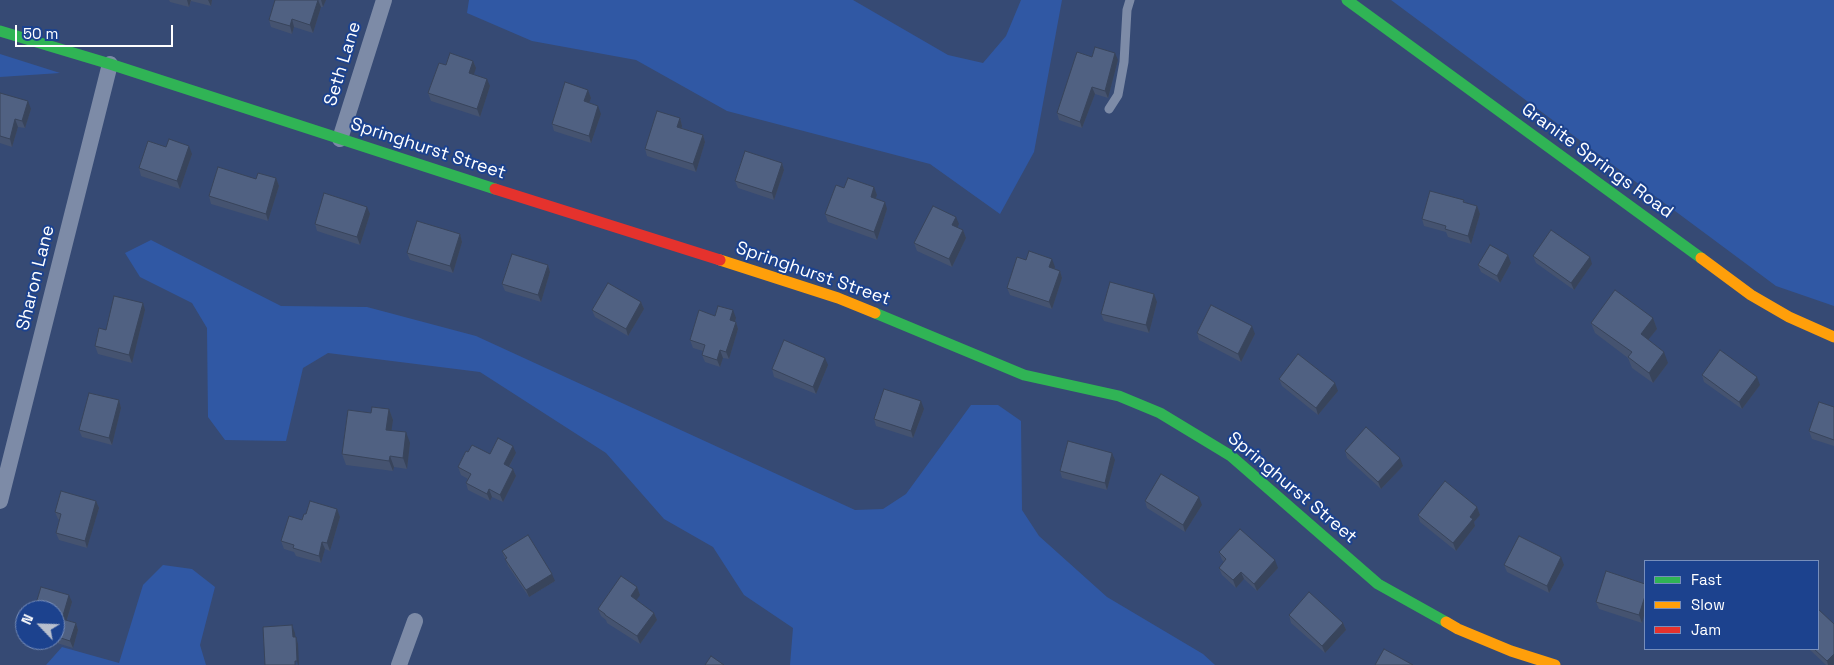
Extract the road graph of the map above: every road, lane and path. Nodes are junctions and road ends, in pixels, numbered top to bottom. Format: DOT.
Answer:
graph roads {
  1 [pos="384,0"];
  2 [pos="1130,0"];
  3 [pos="1348,0"];
  4 [pos="0,31"];
  5 [pos="110,64"];
  6 [pos="1108,109"];
  7 [pos="340,139"];
  8 [pos="1834,337"];
  9 [pos="0,501"];
  10 [pos="415,621"];
  11 [pos="399,665"];
  12 [pos="1555,665"];
  1 -- 7 [label="street, Seth Lane"];
  2 -- 6 [label="lane"];
  3 -- 8 [label="street, Granite Springs Road"];
  4 -- 5 [label="street, Springhurst Street"];
  5 -- 7 [label="street, Springhurst Street"];
  5 -- 9 [label="street, Sharon Lane"];
  7 -- 12 [label="street, Springhurst Street"];
  10 -- 11 [label="street"];
}
